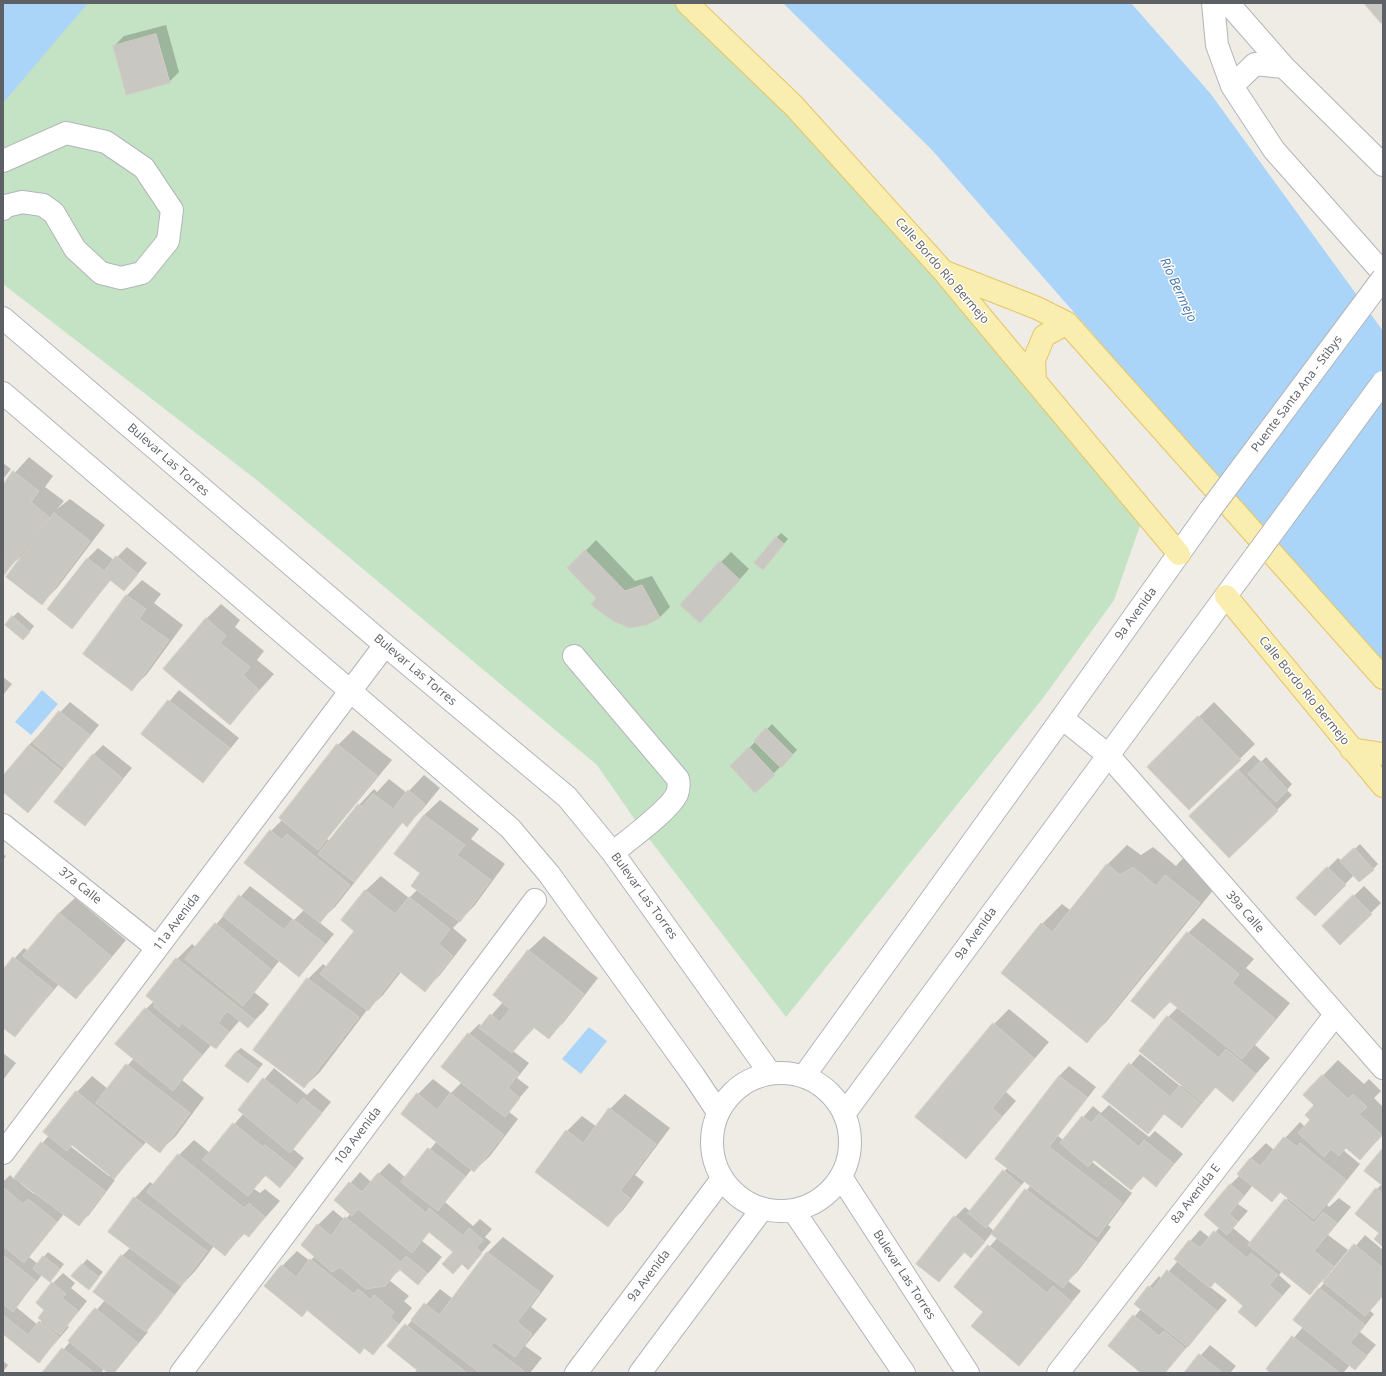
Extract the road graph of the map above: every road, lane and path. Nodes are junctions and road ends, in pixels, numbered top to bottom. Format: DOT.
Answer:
graph roads {
  1 [pos="687,3"];
  2 [pos="1213,3"];
  3 [pos="1228,3"];
  4 [pos="1284,67"];
  5 [pos="1232,86"];
  6 [pos="3,161"];
  7 [pos="1383,165"];
  8 [pos="3,209"];
  9 [pos="944,272"];
  10 [pos="1383,272"];
  11 [pos="1383,278"];
  12 [pos="3,318"];
  13 [pos="1067,322"];
  14 [pos="1035,380"];
  15 [pos="1383,382"];
  16 [pos="3,393"];
  17 [pos="1210,510"];
  18 [pos="1179,554"];
  19 [pos="1226,596"];
  20 [pos="385,645"];
  21 [pos="574,656"];
  22 [pos="1383,678"];
  23 [pos="350,691"];
  24 [pos="1062,718"];
  25 [pos="1351,749"];
  26 [pos="1383,754"];
  27 [pos="1108,755"];
  28 [pos="1383,786"];
  29 [pos="3,825"];
  30 [pos="613,853"];
  31 [pos="535,900"];
  32 [pos="157,948"];
  33 [pos="1335,1015"];
  34 [pos="1383,1068"];
  35 [pos="770,1073"];
  36 [pos="804,1076"];
  37 [pos="718,1112"];
  38 [pos="844,1114"];
  39 [pos="3,1153"];
  40 [pos="841,1177"];
  41 [pos="722,1179"];
  42 [pos="762,1208"];
  43 [pos="793,1210"];
  44 [pos="181,1373"];
  45 [pos="576,1373"];
  46 [pos="640,1373"];
  47 [pos="904,1373"];
  48 [pos="968,1373"];
  49 [pos="1058,1373"];
  1 -- 9 [label="main road, Calle Bordo Río Bermejo"];
  2 -- 5 [label="street"];
  3 -- 4 [label="street"];
  4 -- 5 [label="street"];
  4 -- 7 [label="street"];
  5 -- 10 [label="street"];
  6 -- 8 [label="street"];
  9 -- 13 [label="main road"];
  9 -- 14 [label="main road, Calle Bordo Río Bermejo"];
  11 -- 17 [label="street, Puente Santa Ana - Stibys, bridge"];
  12 -- 20 [label="street, Bulevar Las Torres"];
  13 -- 14 [label="main road"];
  13 -- 22 [label="main road"];
  14 -- 18 [label="main road, Calle Bordo Río Bermejo"];
  15 -- 19 [label="street, 9a Avenida, bridge"];
  16 -- 23 [label="street"];
  17 -- 18 [label="street, 9a Avenida"];
  18 -- 24 [label="street, 9a Avenida"];
  19 -- 25 [label="main road, Calle Bordo Río Bermejo"];
  19 -- 27 [label="street, 9a Avenida"];
  20 -- 23 [label="street"];
  20 -- 30 [label="street, Bulevar Las Torres"];
  21 -- 30 [label="street"];
  23 -- 32 [label="street, 11a Avenida"];
  23 -- 37 [label="street"];
  24 -- 27 [label="street"];
  24 -- 36 [label="street, 9a Avenida"];
  25 -- 26 [label="main road"];
  25 -- 28 [label="main road, Calle Bordo Río Bermejo"];
  27 -- 33 [label="street, 39a Calle"];
  27 -- 38 [label="street, 9a Avenida"];
  29 -- 32 [label="street, 37a Calle"];
  30 -- 35 [label="street, Bulevar Las Torres"];
  31 -- 44 [label="street, 10a Avenida"];
  32 -- 39 [label="street, 11a Avenida"];
  33 -- 34 [label="street, 39a Calle"];
  33 -- 49 [label="street, 8a Avenida E"];
  35 -- 36 [label="street"];
  35 -- 37 [label="street"];
  36 -- 38 [label="street"];
  37 -- 41 [label="street"];
  38 -- 40 [label="street"];
  40 -- 43 [label="street"];
  40 -- 48 [label="street, Bulevar Las Torres"];
  41 -- 42 [label="street"];
  41 -- 45 [label="street, 9a Avenida"];
  42 -- 43 [label="street"];
  42 -- 46 [label="street"];
  43 -- 47 [label="street"];
}
